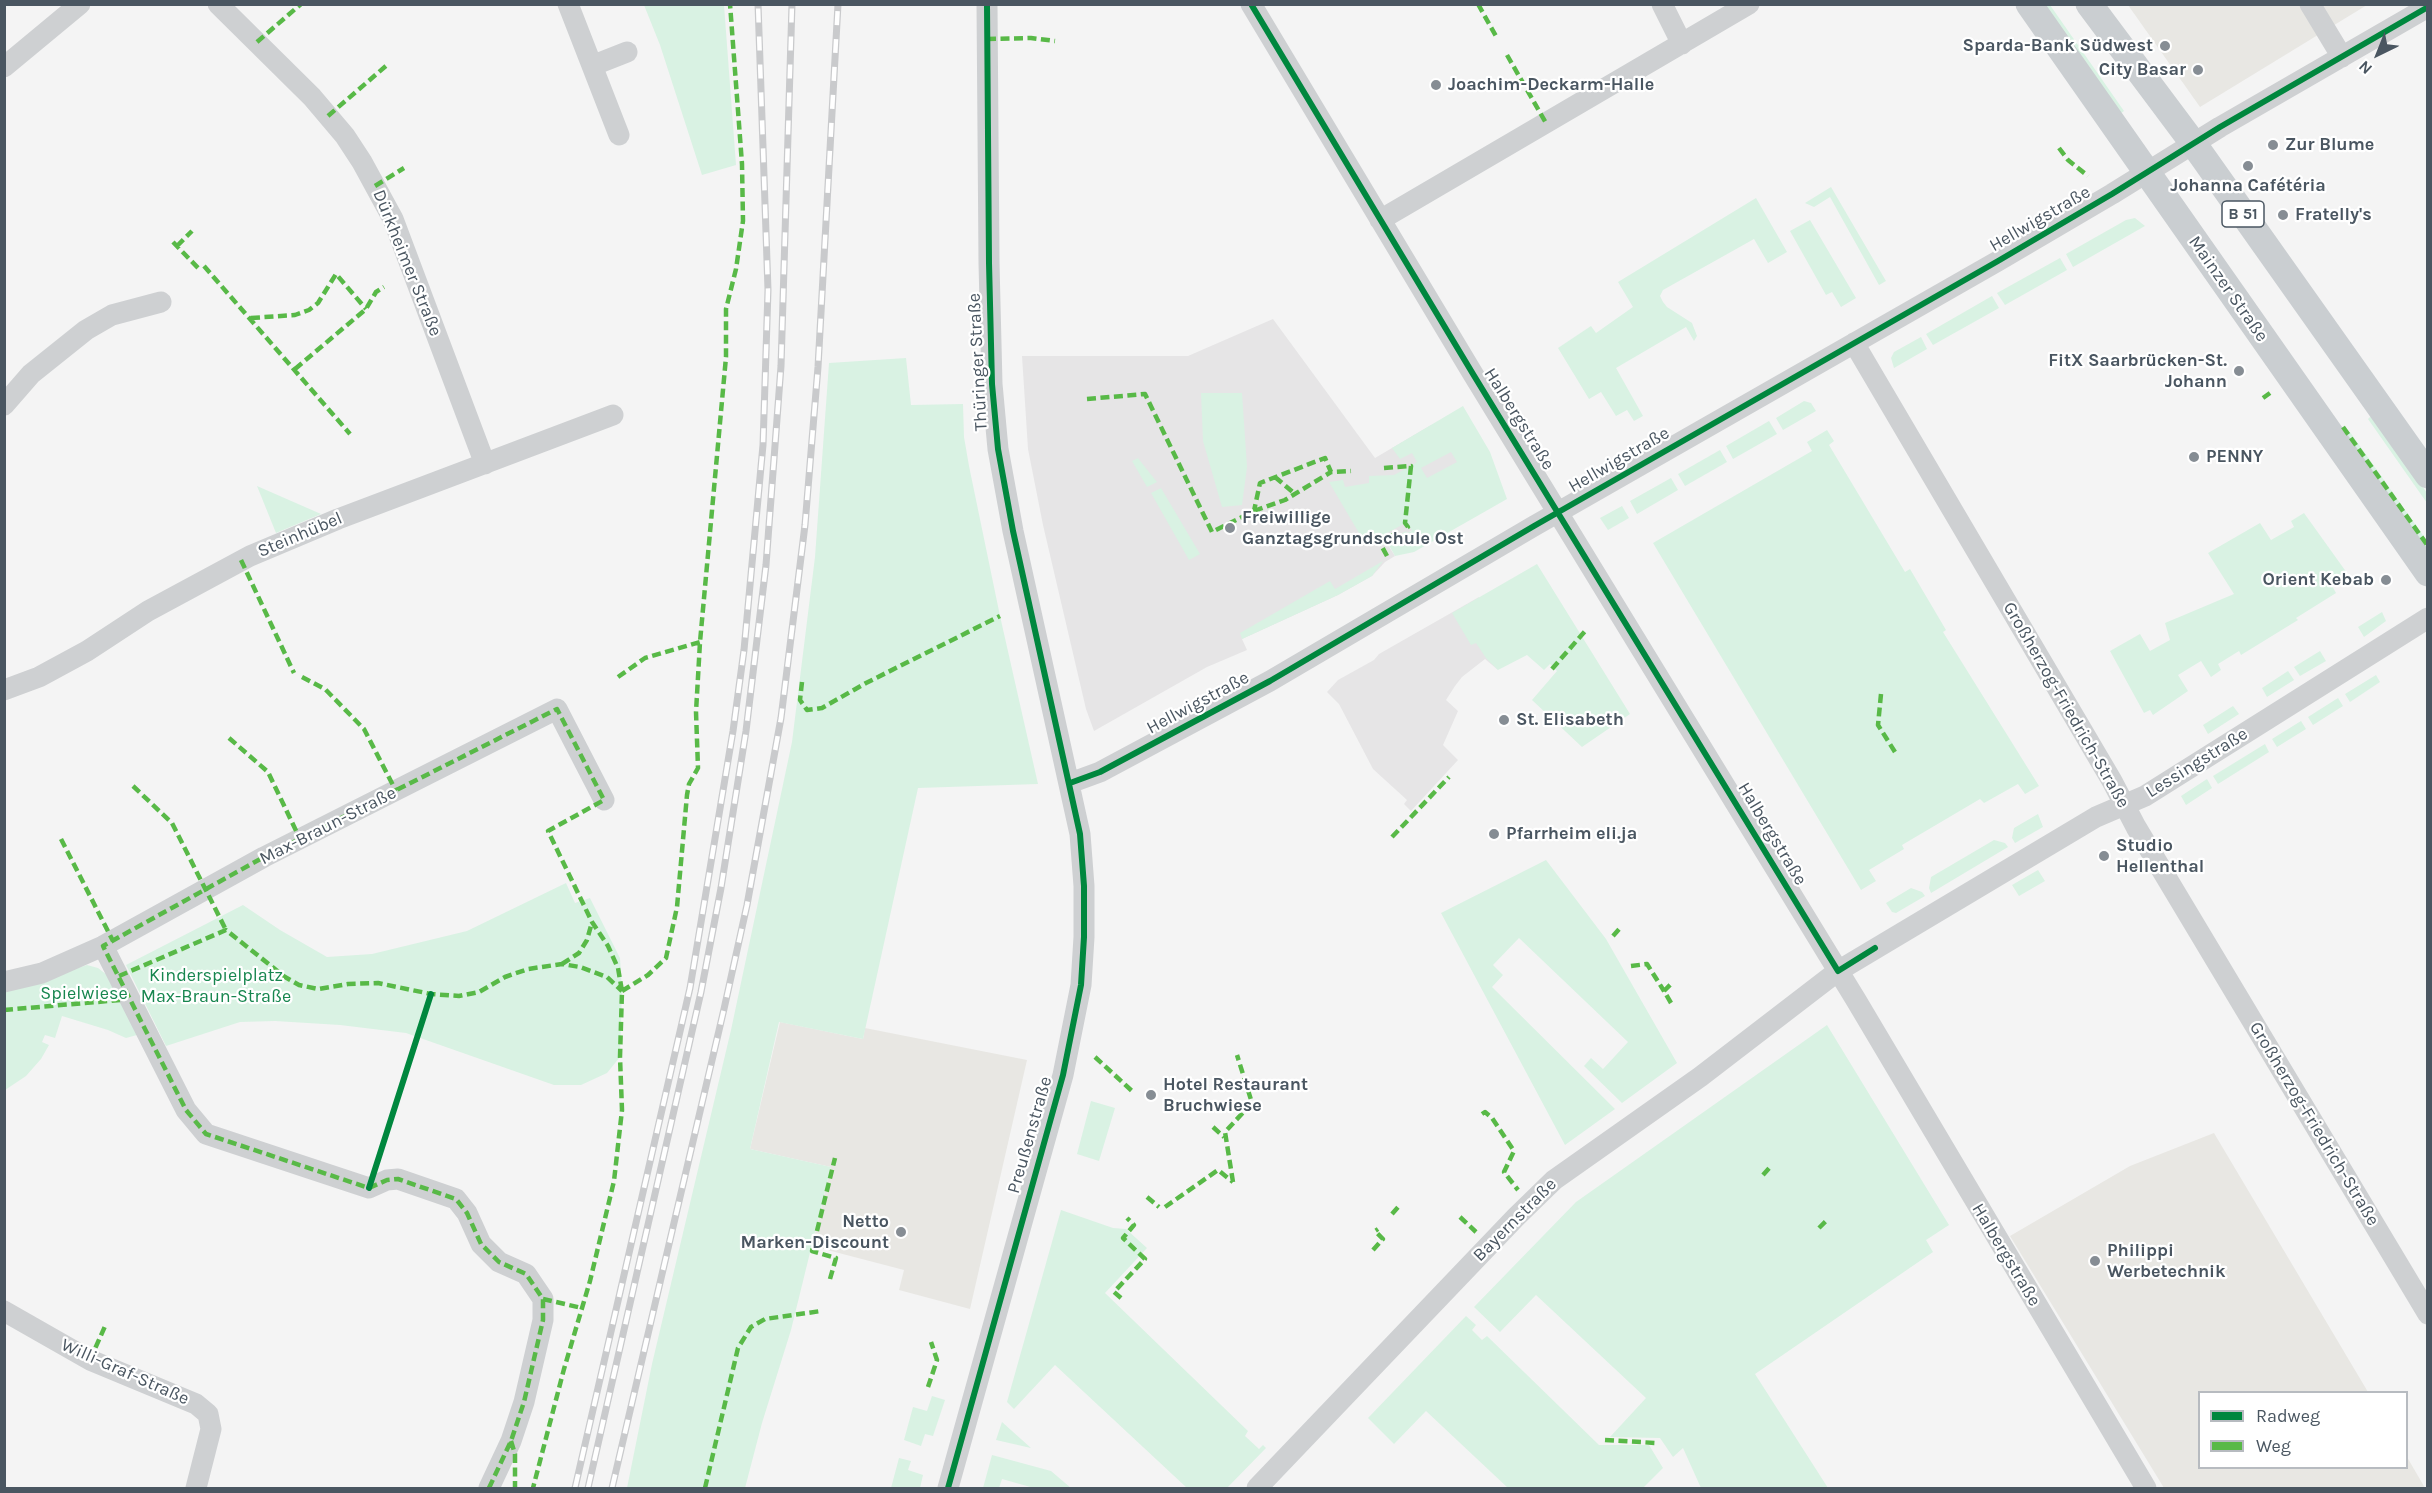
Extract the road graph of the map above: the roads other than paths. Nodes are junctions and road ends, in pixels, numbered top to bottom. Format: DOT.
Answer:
graph roads {
  1 [pos="80,4"];
  2 [pos="218,4"];
  3 [pos="568,4"];
  4 [pos="987,4"];
  5 [pos="1251,4"];
  6 [pos="1662,4"];
  7 [pos="1749,4"];
  8 [pos="2030,4"];
  9 [pos="2089,4"];
  10 [pos="2310,4"];
  11 [pos="2427,7"];
  12 [pos="1682,44"];
  13 [pos="627,52"];
  14 [pos="2342,57"];
  15 [pos="594,66"];
  16 [pos="4,67"];
  17 [pos="619,135"];
  18 [pos="2193,143"];
  19 [pos="2147,172"];
  20 [pos="1380,220"];
  21 [pos="161,302"];
  22 [pos="1854,343"];
  23 [pos="4,405"];
  24 [pos="613,415"];
  25 [pos="485,464"];
  26 [pos="2427,475"];
  27 [pos="1558,512"];
  28 [pos="2427,573"];
  29 [pos="2427,618"];
  30 [pos="4,690"];
  31 [pos="1070,783"];
  32 [pos="604,800"];
  33 [pos="2125,805"];
  34 [pos="103,946"];
  35 [pos="1838,971"];
  36 [pos="4,982"];
  37 [pos="4,1311"];
  38 [pos="2427,1314"];
  39 [pos="196,1488"];
  40 [pos="489,1488"];
  41 [pos="948,1488"];
  42 [pos="1257,1488"];
  43 [pos="2146,1488"];
  1 -- 16 [label="street"];
  2 -- 25 [label="street, Dürkheimer Straße"];
  3 -- 15 [label="street"];
  4 -- 31 [label="street, Thüringer Straße"];
  5 -- 20 [label="street, Halbergstraße"];
  6 -- 12 [label="street"];
  7 -- 12 [label="street"];
  8 -- 19 [label="main road, Mainzer Straße"];
  9 -- 18 [label="main road, B 51"];
  10 -- 14 [label="street"];
  11 -- 14 [label="street, Hellwigstraße"];
  12 -- 20 [label="street"];
  13 -- 15 [label="street"];
  14 -- 18 [label="street, Hellwigstraße"];
  15 -- 17 [label="street"];
  18 -- 19 [label="street, Hellwigstraße"];
  18 -- 26 [label="main road, B 51"];
  19 -- 22 [label="street, Hellwigstraße"];
  19 -- 28 [label="main road, Mainzer Straße"];
  20 -- 27 [label="street, Halbergstraße"];
  21 -- 23 [label="street"];
  22 -- 27 [label="street, Hellwigstraße"];
  22 -- 33 [label="street, Großherzog-Friedrich-Straße"];
  24 -- 25 [label="street, Steinhübel"];
  25 -- 30 [label="street, Steinhübel"];
  27 -- 31 [label="street, Hellwigstraße"];
  27 -- 35 [label="street, Halbergstraße"];
  29 -- 33 [label="street, Lessingstraße"];
  31 -- 41 [label="street, Preußenstraße"];
  32 -- 34 [label="street, Max-Braun-Straße"];
  33 -- 35 [label="street, Lessingstraße"];
  33 -- 38 [label="street, Großherzog-Friedrich-Straße"];
  34 -- 36 [label="street, Max-Braun-Straße"];
  34 -- 40 [label="street"];
  35 -- 42 [label="street, Bayernstraße"];
  35 -- 43 [label="street, Halbergstraße"];
  37 -- 39 [label="street, Willi-Graf-Straße"];
}
